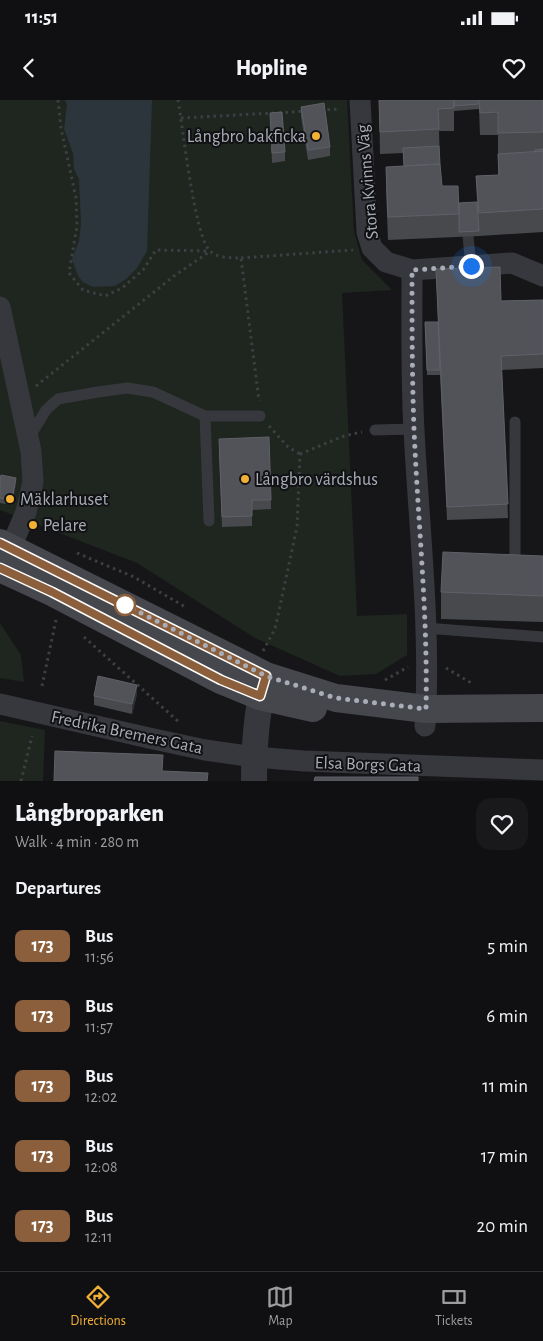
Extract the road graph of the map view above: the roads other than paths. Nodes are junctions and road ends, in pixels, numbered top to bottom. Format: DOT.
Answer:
graph roads {
  1 [pos="360,104"];
  2 [pos="468,236"];
  3 [pos="471,266"];
  4 [pos="412,270"];
  5 [pos="543,276"];
  6 [pos="0,307"];
  7 [pos="205,416"];
  8 [pos="260,416"];
  9 [pos="514,422"];
  10 [pos="414,429"];
  11 [pos="375,430"];
  12 [pos="28,439"];
  13 [pos="209,522"];
  14 [pos="3,557"];
  15 [pos="515,558"];
  16 [pos="425,628"];
  17 [pos="543,638"];
  18 [pos="263,675"];
  19 [pos="0,704"];
  20 [pos="543,708"];
  21 [pos="426,718"];
  22 [pos="543,724"];
  23 [pos="254,769"];
  24 [pos="543,770"];
  1 -- 4 [label="street, Stora Kvinns Väg"];
  2 -- 3 [label="lane"];
  3 -- 4 [label="street"];
  3 -- 5 [label="street"];
  4 -- 10 [label="street"];
  6 -- 12 [label="street"];
  7 -- 8 [label="lane"];
  7 -- 12 [label="lane"];
  7 -- 13 [label="lane"];
  9 -- 15 [label="lane"];
  10 -- 11 [label="lane"];
  10 -- 16 [label="street"];
  12 -- 14 [label="street"];
  14 -- 18 [label="main road"];
  16 -- 17 [label="lane"];
  16 -- 21 [label="street"];
  18 -- 21 [label="main road"];
  18 -- 23 [label="street"];
  19 -- 23 [label="street, Fredrika Bremers Gata"];
  20 -- 21 [label="main road"];
  21 -- 22 [label="main road"];
  23 -- 24 [label="street, Elsa Borgs Gata"];
}
